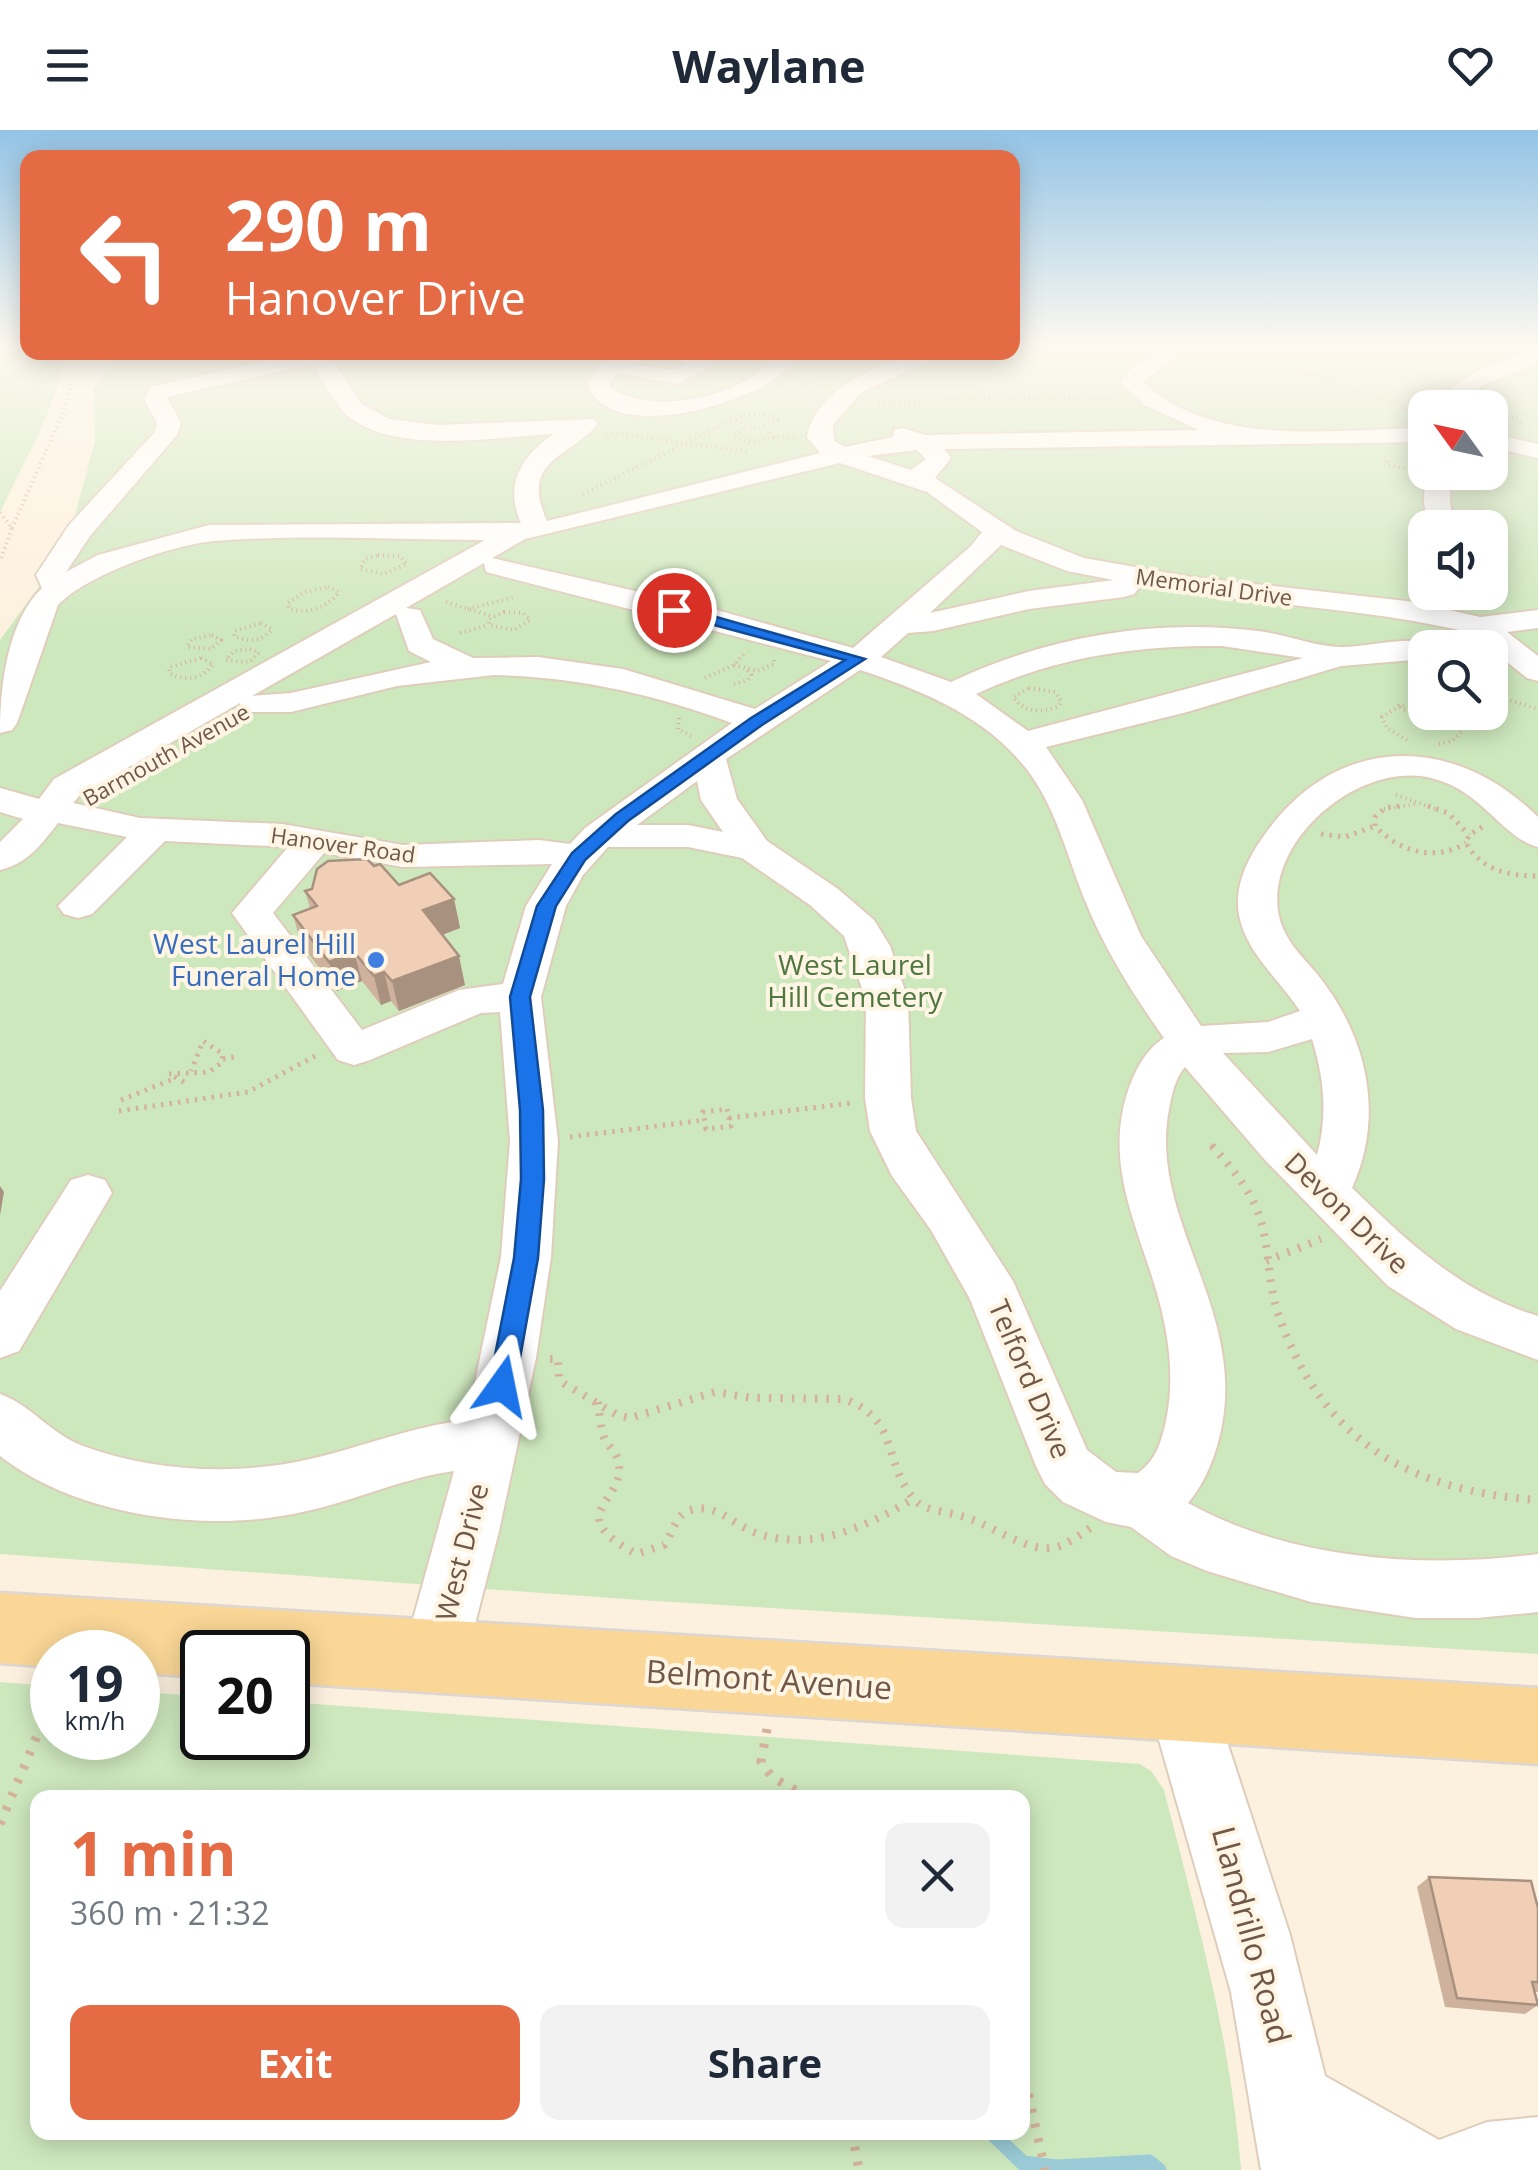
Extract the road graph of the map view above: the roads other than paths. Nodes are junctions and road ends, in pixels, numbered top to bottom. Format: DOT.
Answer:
graph roads {
  1 [pos="161,443"];
  2 [pos="557,443"];
  3 [pos="822,443"];
  4 [pos="910,443"];
  5 [pos="924,443"];
  6 [pos="1020,443"];
  7 [pos="1508,444"];
  8 [pos="1538,451"];
  9 [pos="846,457"];
  10 [pos="926,483"];
  11 [pos="972,484"];
  12 [pos="121,518"];
  13 [pos="535,531"];
  14 [pos="997,531"];
  15 [pos="209,533"];
  16 [pos="496,566"];
  17 [pos="1151,580"];
  18 [pos="57,589"];
  19 [pos="1508,606"];
  20 [pos="408,616"];
  21 [pos="1529,620"];
  22 [pos="902,624"];
  23 [pos="1480,626"];
  24 [pos="1476,630"];
  25 [pos="1408,651"];
  26 [pos="1340,657"];
  27 [pos="858,659"];
  28 [pos="469,668"];
  29 [pos="1538,671"];
  30 [pos="953,693"];
  31 [pos="255,705"];
  32 [pos="756,721"];
  33 [pos="0,723"];
  34 [pos="1022,743"];
  35 [pos="708,754"];
  36 [pos="0,799"];
  37 [pos="50,812"];
  38 [pos="154,831"];
  39 [pos="1535,833"];
  40 [pos="315,840"];
  41 [pos="588,847"];
  42 [pos="754,849"];
  43 [pos="0,859"];
  44 [pos="78,906"];
  45 [pos="520,997"];
  46 [pos="1325,1017"];
  47 [pos="1190,1042"];
  48 [pos="88,1193"];
  49 [pos="1341,1208"];
  50 [pos="0,1336"];
  51 [pos="1538,1338"];
  52 [pos="0,1418"];
  53 [pos="489,1443"];
  54 [pos="1129,1499"];
  55 [pos="1538,1583"];
  56 [pos="0,1628"];
  57 [pos="434,1659"];
  58 [pos="1182,1704"];
  59 [pos="1538,1726"];
  60 [pos="1297,2136"];
  61 [pos="1538,2157"];
  62 [pos="1412,2170"];
  63 [pos="1464,2170"];
  1 -- 12 [label="street"];
  2 -- 13 [label="street"];
  3 -- 9 [label="street"];
  4 -- 9 [label="street"];
  5 -- 10 [label="street"];
  6 -- 11 [label="street"];
  7 -- 8 [label="street"];
  9 -- 10 [label="street, Memorial Drive"];
  9 -- 13 [label="street"];
  10 -- 11 [label="street, Memorial Drive"];
  11 -- 14 [label="street, Memorial Drive"];
  12 -- 15 [label="street"];
  12 -- 18 [label="street"];
  13 -- 15 [label="street"];
  13 -- 16 [label="street, Barmouth Avenue"];
  13 -- 37 [label="street, Barmouth Avenue"];
  14 -- 17 [label="street, Memorial Drive"];
  14 -- 22 [label="street, West Drive"];
  15 -- 18 [label="street"];
  16 -- 20 [label="street, Barmouth Avenue"];
  16 -- 27 [label="street, Devon Drive"];
  17 -- 22 [label="street"];
  17 -- 23 [label="street, Memorial Drive"];
  18 -- 33 [label="street"];
  19 -- 21 [label="street"];
  20 -- 28 [label="street"];
  20 -- 31 [label="street, Barmouth Avenue"];
  21 -- 23 [label="street, Memorial Drive"];
  22 -- 27 [label="street, West Drive"];
  23 -- 24 [label="street"];
  23 -- 29 [label="street, Memorial Drive"];
  25 -- 26 [label="street"];
  26 -- 30 [label="street"];
  26 -- 34 [label="street"];
  27 -- 30 [label="street, Devon Drive"];
  27 -- 32 [label="street, West Drive"];
  28 -- 31 [label="street"];
  28 -- 32 [label="street"];
  30 -- 34 [label="street, Devon Drive"];
  31 -- 37 [label="street, Barmouth Avenue"];
  32 -- 35 [label="street, West Drive"];
  34 -- 47 [label="street, Devon Drive"];
  35 -- 41 [label="street, West Drive"];
  35 -- 42 [label="street, Telford Drive"];
  36 -- 37 [label="street, Hanover Road"];
  37 -- 38 [label="street, Hanover Road"];
  37 -- 43 [label="street"];
  38 -- 40 [label="street, Hanover Road"];
  38 -- 44 [label="street"];
  39 -- 46 [label="street"];
  40 -- 41 [label="street, Hanover Road"];
  40 -- 45 [label="street"];
  41 -- 42 [label="street, Telford Drive"];
  41 -- 45 [label="street, West Drive"];
  42 -- 54 [label="street, Telford Drive"];
  45 -- 53 [label="street, West Drive"];
  46 -- 47 [label="street"];
  46 -- 49 [label="street"];
  47 -- 49 [label="street, Devon Drive"];
  47 -- 54 [label="street"];
  48 -- 50 [label="street"];
  49 -- 51 [label="street, Devon Drive"];
  52 -- 53 [label="street"];
  53 -- 57 [label="street, West Drive"];
  54 -- 55 [label="street, Telford Drive"];
  56 -- 57 [label="main road, Belmont Avenue"];
  57 -- 58 [label="main road, Belmont Avenue"];
  58 -- 59 [label="main road, Belmont Avenue"];
  58 -- 60 [label="street, Llandrillo Road"];
  60 -- 62 [label="street"];
  61 -- 63 [label="street"];
}
